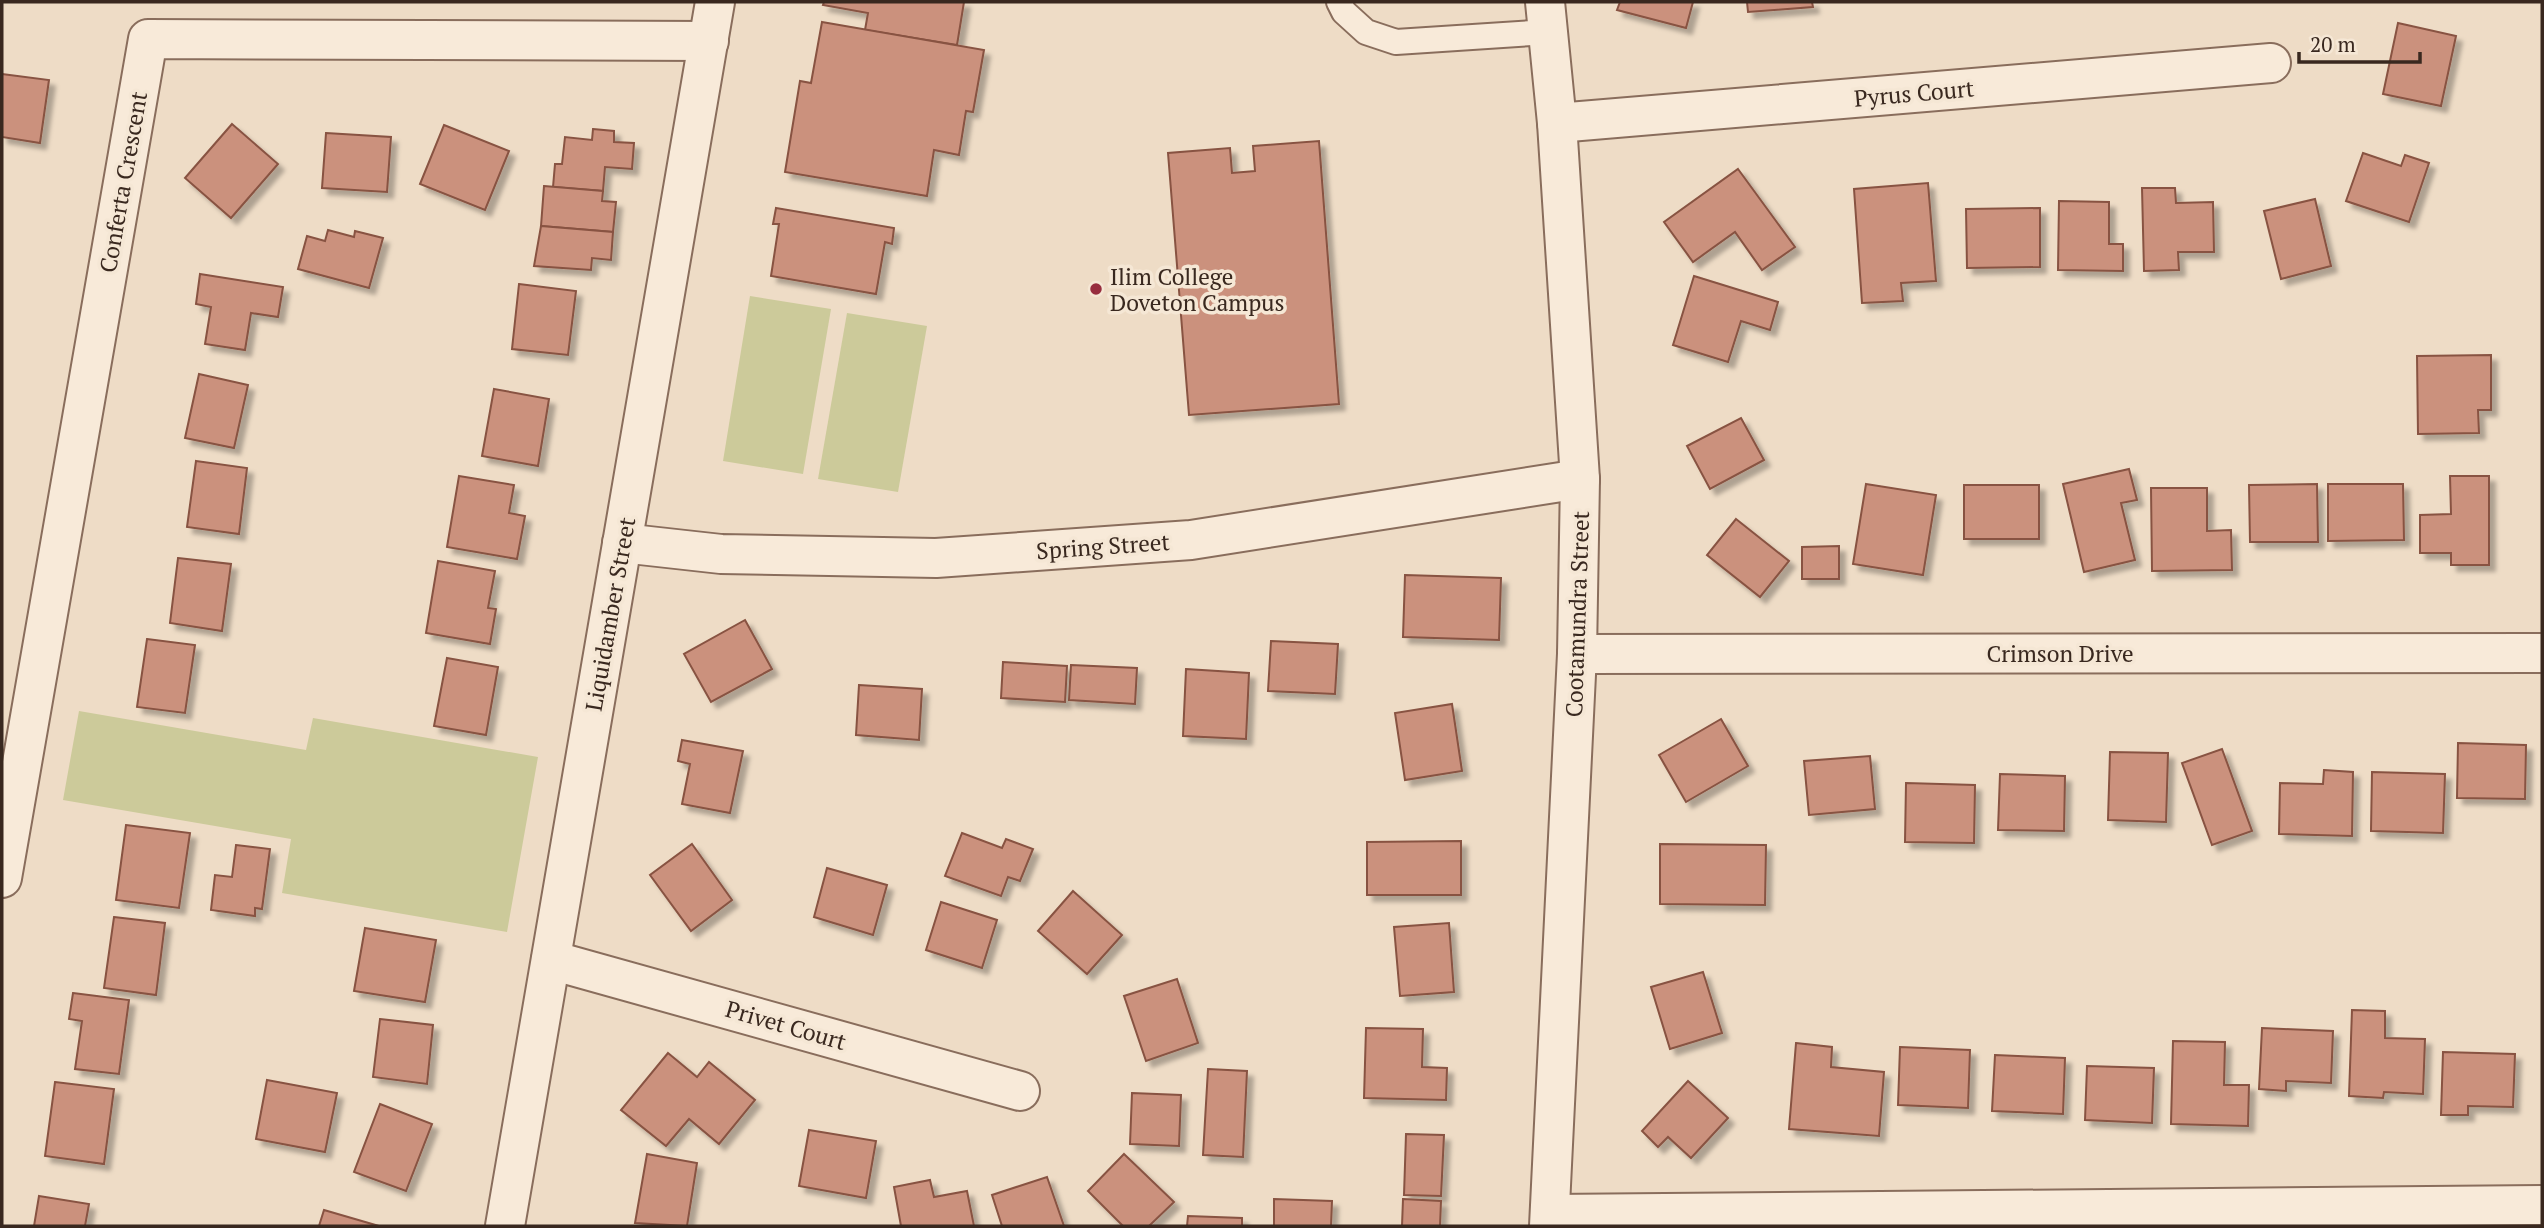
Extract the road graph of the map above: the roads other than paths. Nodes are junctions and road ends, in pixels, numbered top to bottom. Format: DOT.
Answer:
graph roads {
  1 [pos="715,2"];
  2 [pos="1339,2"];
  3 [pos="1546,17"];
  4 [pos="709,40"];
  5 [pos="2271,63"];
  6 [pos="1557,123"];
  7 [pos="1580,479"];
  8 [pos="622,543"];
  9 [pos="2542,653"];
  10 [pos="1577,654"];
  11 [pos="13,747"];
  12 [pos="2,878"];
  13 [pos="551,960"];
  14 [pos="1020,1091"];
  15 [pos="2542,1205"];
  16 [pos="1550,1220"];
  17 [pos="505,1226"];
  1 -- 4 [label="street, Liquidamber Street"];
  2 -- 3 [label="lane"];
  3 -- 6 [label="street, Cootamundra Street"];
  4 -- 8 [label="street, Liquidamber Street"];
  4 -- 11 [label="street, Conferta Crescent"];
  5 -- 6 [label="street, Pyrus Court"];
  6 -- 7 [label="street, Cootamundra Street"];
  7 -- 8 [label="street, Spring Street"];
  7 -- 10 [label="street, Cootamundra Street"];
  8 -- 13 [label="street, Liquidamber Street"];
  9 -- 10 [label="street, Crimson Drive"];
  10 -- 16 [label="street, Cootamundra Street"];
  11 -- 12 [label="street, Conferta Crescent"];
  13 -- 14 [label="street, Privet Court"];
  13 -- 17 [label="street, Liquidamber Street"];
  15 -- 16 [label="street"];
}
